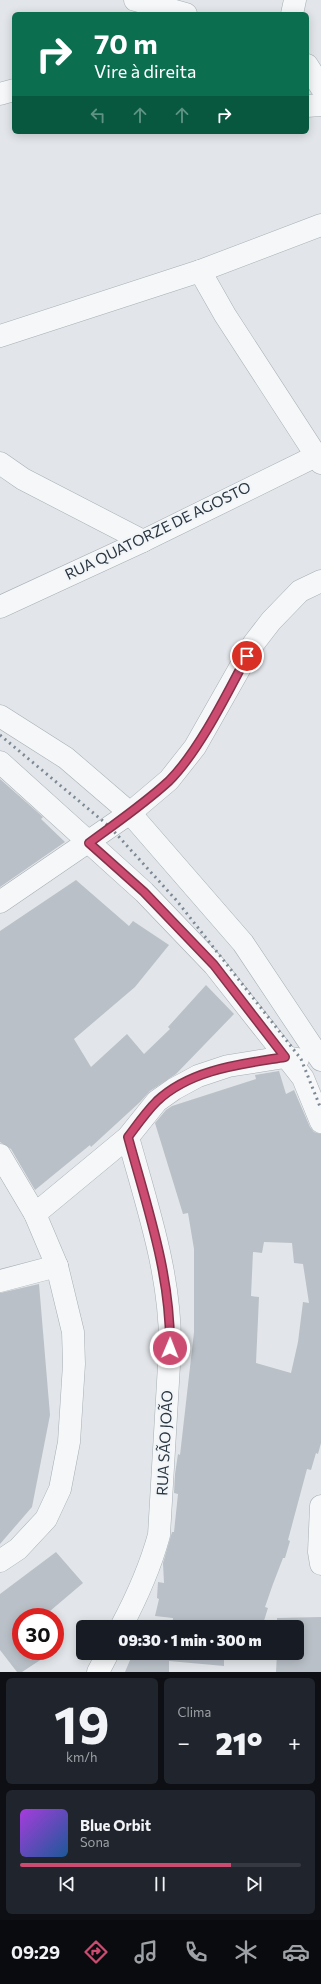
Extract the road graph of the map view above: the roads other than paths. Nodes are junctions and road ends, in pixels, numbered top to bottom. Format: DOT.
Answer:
graph roads {
  1 [pos="135,0"];
  2 [pos="295,0"];
  3 [pos="179,12"];
  4 [pos="292,12"];
  5 [pos="309,68"];
  6 [pos="321,86"];
  7 [pos="321,105"];
  8 [pos="309,106"];
  9 [pos="321,225"];
  10 [pos="200,271"];
  11 [pos="0,336"];
  12 [pos="318,459"];
  13 [pos="0,462"];
  14 [pos="143,542"];
  15 [pos="321,581"];
  16 [pos="0,606"];
  17 [pos="0,716"];
  18 [pos="0,762"];
  19 [pos="130,814"];
  20 [pos="89,843"];
  21 [pos="0,902"];
  22 [pos="285,1057"];
  23 [pos="321,1060"];
  24 [pos="321,1122"];
  25 [pos="128,1137"];
  26 [pos="0,1155"];
  27 [pos="35,1214"];
  28 [pos="56,1266"];
  29 [pos="0,1281"];
  30 [pos="321,1506"];
  31 [pos="0,1561"];
  32 [pos="321,1564"];
  33 [pos="125,1620"];
  34 [pos="104,1660"];
  35 [pos="98,1672"];
  1 -- 3 [label="street"];
  2 -- 4 [label="street"];
  5 -- 6 [label="street"];
  7 -- 8 [label="street"];
  9 -- 10 [label="street"];
  10 -- 11 [label="street"];
  10 -- 12 [label="street"];
  12 -- 14 [label="street, RUA QUATORZE DE AGOSTO"];
  13 -- 14 [label="street"];
  14 -- 16 [label="street, RUA QUATORZE DE AGOSTO"];
  15 -- 19 [label="street"];
  17 -- 19 [label="street"];
  18 -- 20 [label="street"];
  19 -- 20 [label="street"];
  19 -- 23 [label="street"];
  20 -- 21 [label="street"];
  20 -- 22 [label="street"];
  22 -- 23 [label="street"];
  22 -- 24 [label="street"];
  22 -- 25 [label="street"];
  25 -- 27 [label="street"];
  25 -- 33 [label="street, RUA SÃO JOÃO"];
  26 -- 27 [label="street"];
  27 -- 28 [label="street"];
  28 -- 29 [label="street"];
  28 -- 31 [label="street"];
  30 -- 32 [label="street"];
  34 -- 35 [label="street"];
}
